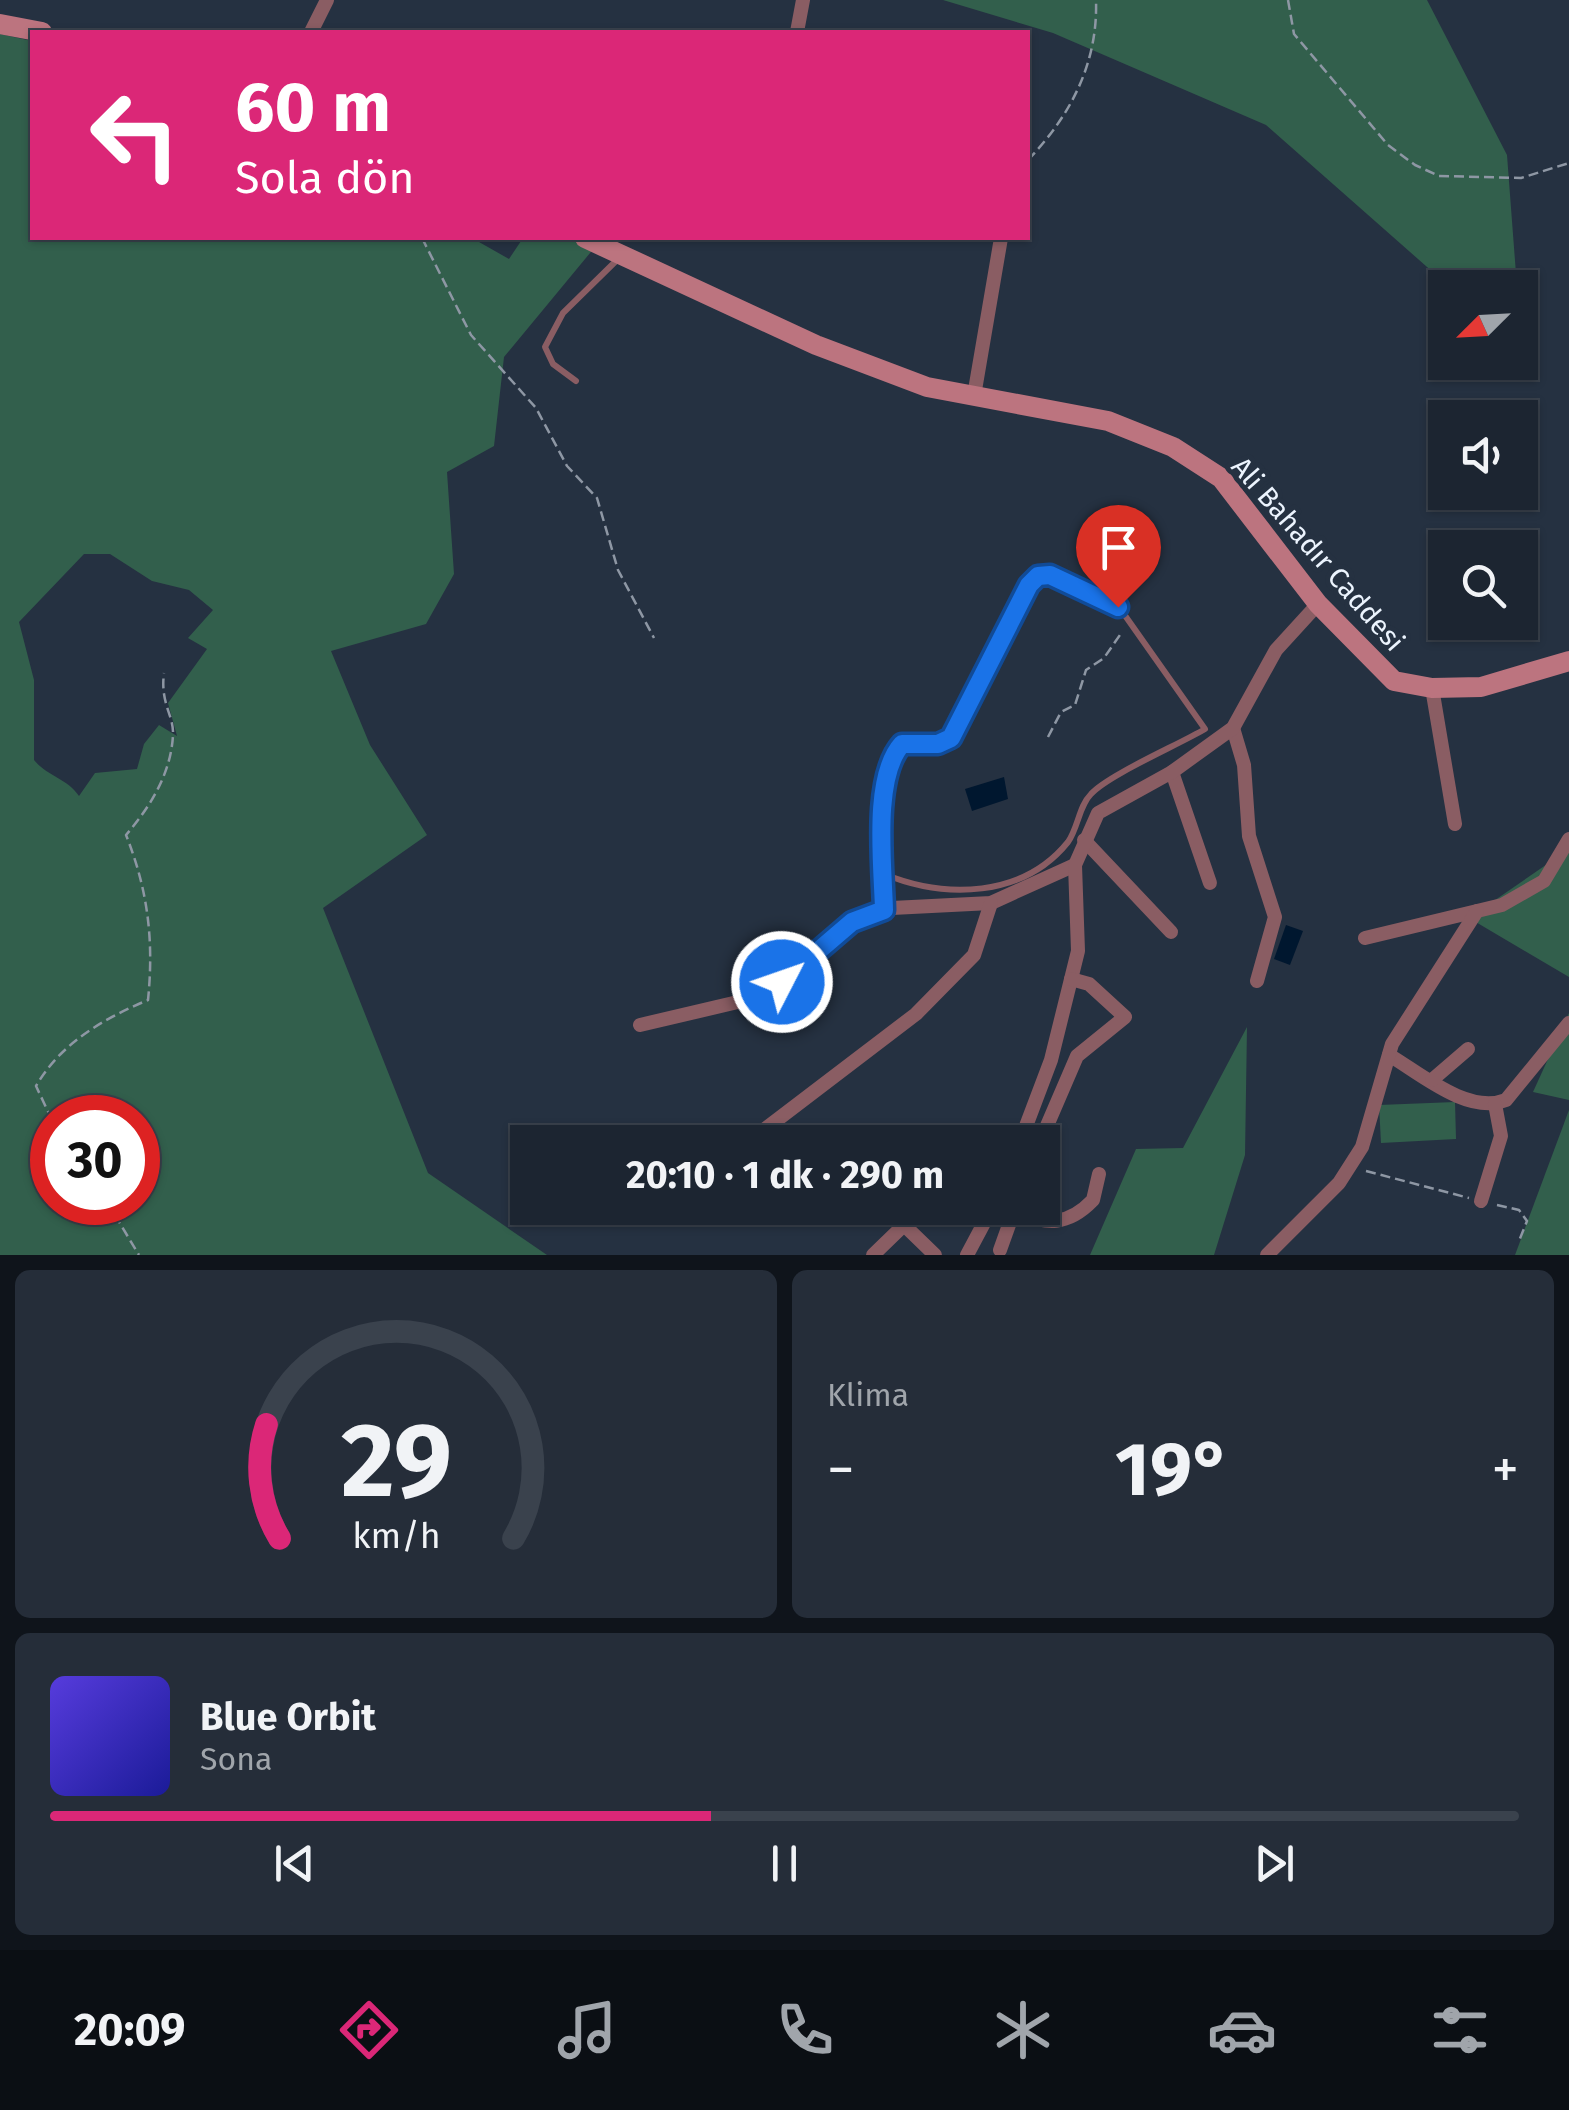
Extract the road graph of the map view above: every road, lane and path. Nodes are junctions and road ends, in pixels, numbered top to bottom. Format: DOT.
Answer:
graph roads {
  1 [pos="327,0"];
  2 [pos="803,0"];
  3 [pos="1096,0"];
  4 [pos="1288,0"];
  5 [pos="0,24"];
  6 [pos="32,30"];
  7 [pos="312,30"];
  8 [pos="798,30"];
  9 [pos="1030,158"];
  10 [pos="1569,163"];
  11 [pos="423,240"];
  12 [pos="589,240"];
  13 [pos="1001,240"];
  14 [pos="621,255"];
  15 [pos="576,381"];
  16 [pos="974,396"];
  17 [pos="1318,604"];
  18 [pos="1132,626"];
  19 [pos="654,638"];
  20 [pos="1569,661"];
  21 [pos="164,674"];
  22 [pos="1432,688"];
  23 [pos="1233,728"];
  24 [pos="1048,737"];
  25 [pos="902,744"];
  26 [pos="1172,772"];
  27 [pos="1455,824"];
  28 [pos="1569,839"];
  29 [pos="1084,840"];
  30 [pos="1075,865"];
  31 [pos="883,873"];
  32 [pos="1210,883"];
  33 [pos="991,902"];
  34 [pos="884,910"];
  35 [pos="1477,911"];
  36 [pos="1170,932"];
  37 [pos="1365,938"];
  38 [pos="1071,980"];
  39 [pos="1257,981"];
  40 [pos="1569,1023"];
  41 [pos="640,1024"];
  42 [pos="1468,1049"];
  43 [pos="1389,1055"];
  44 [pos="1432,1080"];
  45 [pos="40,1095"];
  46 [pos="1495,1104"];
  47 [pos="770,1125"];
  48 [pos="1026,1125"];
  49 [pos="1047,1125"];
  50 [pos="1350,1166"];
  51 [pos="1099,1174"];
  52 [pos="1481,1201"];
  53 [pos="1060,1222"];
  54 [pos="121,1225"];
  55 [pos="983,1225"];
  56 [pos="1009,1225"];
  57 [pos="1519,1240"];
  58 [pos="1000,1250"];
  59 [pos="934,1253"];
  60 [pos="139,1255"];
  61 [pos="873,1255"];
  62 [pos="967,1255"];
  63 [pos="1267,1255"];
  1 -- 7 [label="street"];
  2 -- 8 [label="street"];
  3 -- 9 [label="path"];
  4 -- 10 [label="path"];
  5 -- 6 [label="main road"];
  11 -- 19 [label="path"];
  12 -- 14 [label="main road, Ali Bahadır Caddesi"];
  13 -- 16 [label="street"];
  14 -- 15 [label="lane"];
  14 -- 16 [label="main road, Ali Bahadır Caddesi"];
  16 -- 17 [label="main road, Ali Bahadır Caddesi"];
  17 -- 22 [label="main road, Ali Bahadır Caddesi"];
  17 -- 23 [label="street"];
  18 -- 24 [label="path"];
  18 -- 25 [label="lane"];
  18 -- 31 [label="lane"];
  20 -- 22 [label="main road, Ali Bahadır Caddesi"];
  21 -- 45 [label="path"];
  22 -- 27 [label="street"];
  23 -- 26 [label="street"];
  23 -- 39 [label="street"];
  25 -- 31 [label="street"];
  26 -- 29 [label="street"];
  26 -- 32 [label="street"];
  28 -- 35 [label="street"];
  29 -- 30 [label="street"];
  29 -- 36 [label="street"];
  30 -- 33 [label="street"];
  30 -- 38 [label="street"];
  31 -- 34 [label="street"];
  33 -- 34 [label="street"];
  33 -- 47 [label="street"];
  34 -- 41 [label="street"];
  35 -- 37 [label="street"];
  35 -- 43 [label="street"];
  38 -- 48 [label="street"];
  38 -- 49 [label="street"];
  40 -- 46 [label="street"];
  42 -- 44 [label="street"];
  43 -- 44 [label="street"];
  43 -- 50 [label="street"];
  44 -- 46 [label="street"];
  46 -- 52 [label="street"];
  50 -- 52 [label="path"];
  50 -- 63 [label="street"];
  51 -- 53 [label="street"];
  52 -- 57 [label="path"];
  54 -- 60 [label="path"];
  55 -- 62 [label="street"];
  56 -- 58 [label="street"];
  59 -- 61 [label="street"];
  59 -- 62 [label="street"];
}
